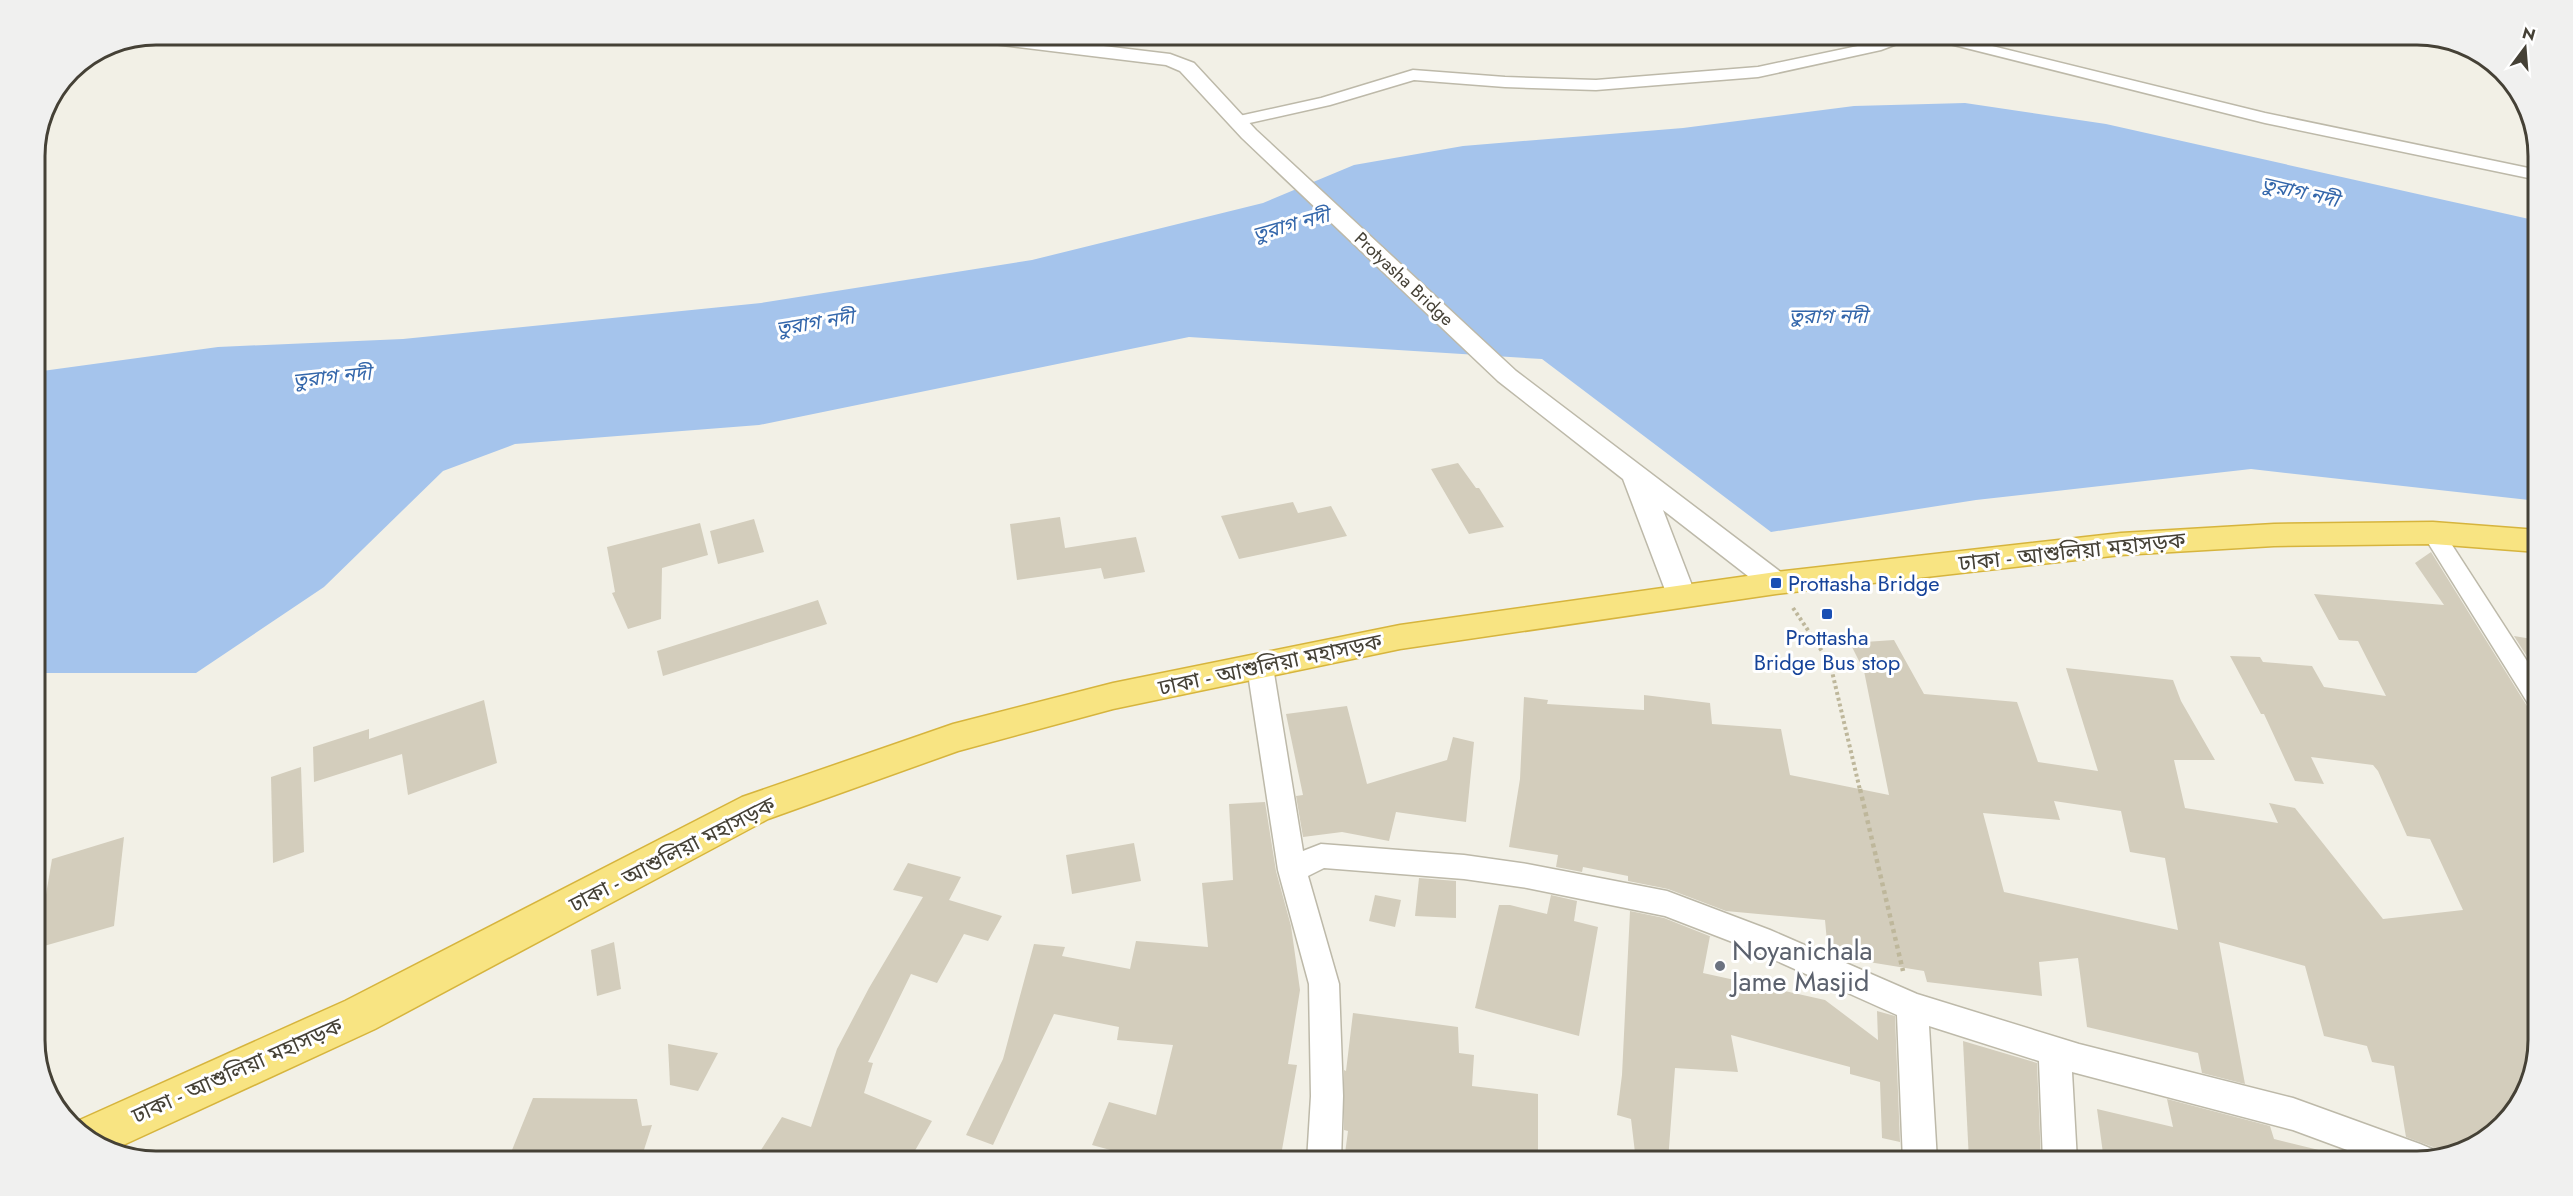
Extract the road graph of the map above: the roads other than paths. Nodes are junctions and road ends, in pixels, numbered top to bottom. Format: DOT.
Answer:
graph roads {
  1 [pos="1045,45"];
  2 [pos="1882,45"];
  3 [pos="1968,45"];
  4 [pos="1243,128"];
  5 [pos="2528,173"];
  6 [pos="1635,474"];
  7 [pos="2433,533"];
  8 [pos="2528,540"];
  9 [pos="1776,583"];
  10 [pos="1681,596"];
  11 [pos="1260,668"];
  12 [pos="2528,682"];
  13 [pos="1292,870"];
  14 [pos="1912,1007"];
  15 [pos="2055,1052"];
  16 [pos="97,1134"];
  17 [pos="1324,1151"];
  18 [pos="1919,1151"];
  19 [pos="2060,1151"];
  20 [pos="2393,1151"];
  1 -- 4 [label="street, Protyasha Bridge"];
  2 -- 4 [label="street"];
  3 -- 5 [label="street"];
  4 -- 6 [label="street, Protyasha Bridge"];
  6 -- 9 [label="street, Protyasha Bridge"];
  6 -- 10 [label="street"];
  7 -- 8 [label="highway, ঢাকা - আশুলিয়া মহাসড়ক"];
  7 -- 9 [label="highway, ঢাকা - আশুলিয়া মহাসড়ক"];
  7 -- 12 [label="street"];
  9 -- 10 [label="highway, ঢাকা - আশুলিয়া মহাসড়ক"];
  10 -- 11 [label="highway, ঢাকা - আশুলিয়া মহাসড়ক"];
  11 -- 13 [label="street"];
  11 -- 16 [label="highway, ঢাকা - আশুলিয়া মহাসড়ক"];
  13 -- 14 [label="street"];
  13 -- 17 [label="street"];
  14 -- 15 [label="street"];
  14 -- 18 [label="street"];
  15 -- 19 [label="street"];
  15 -- 20 [label="street"];
}
